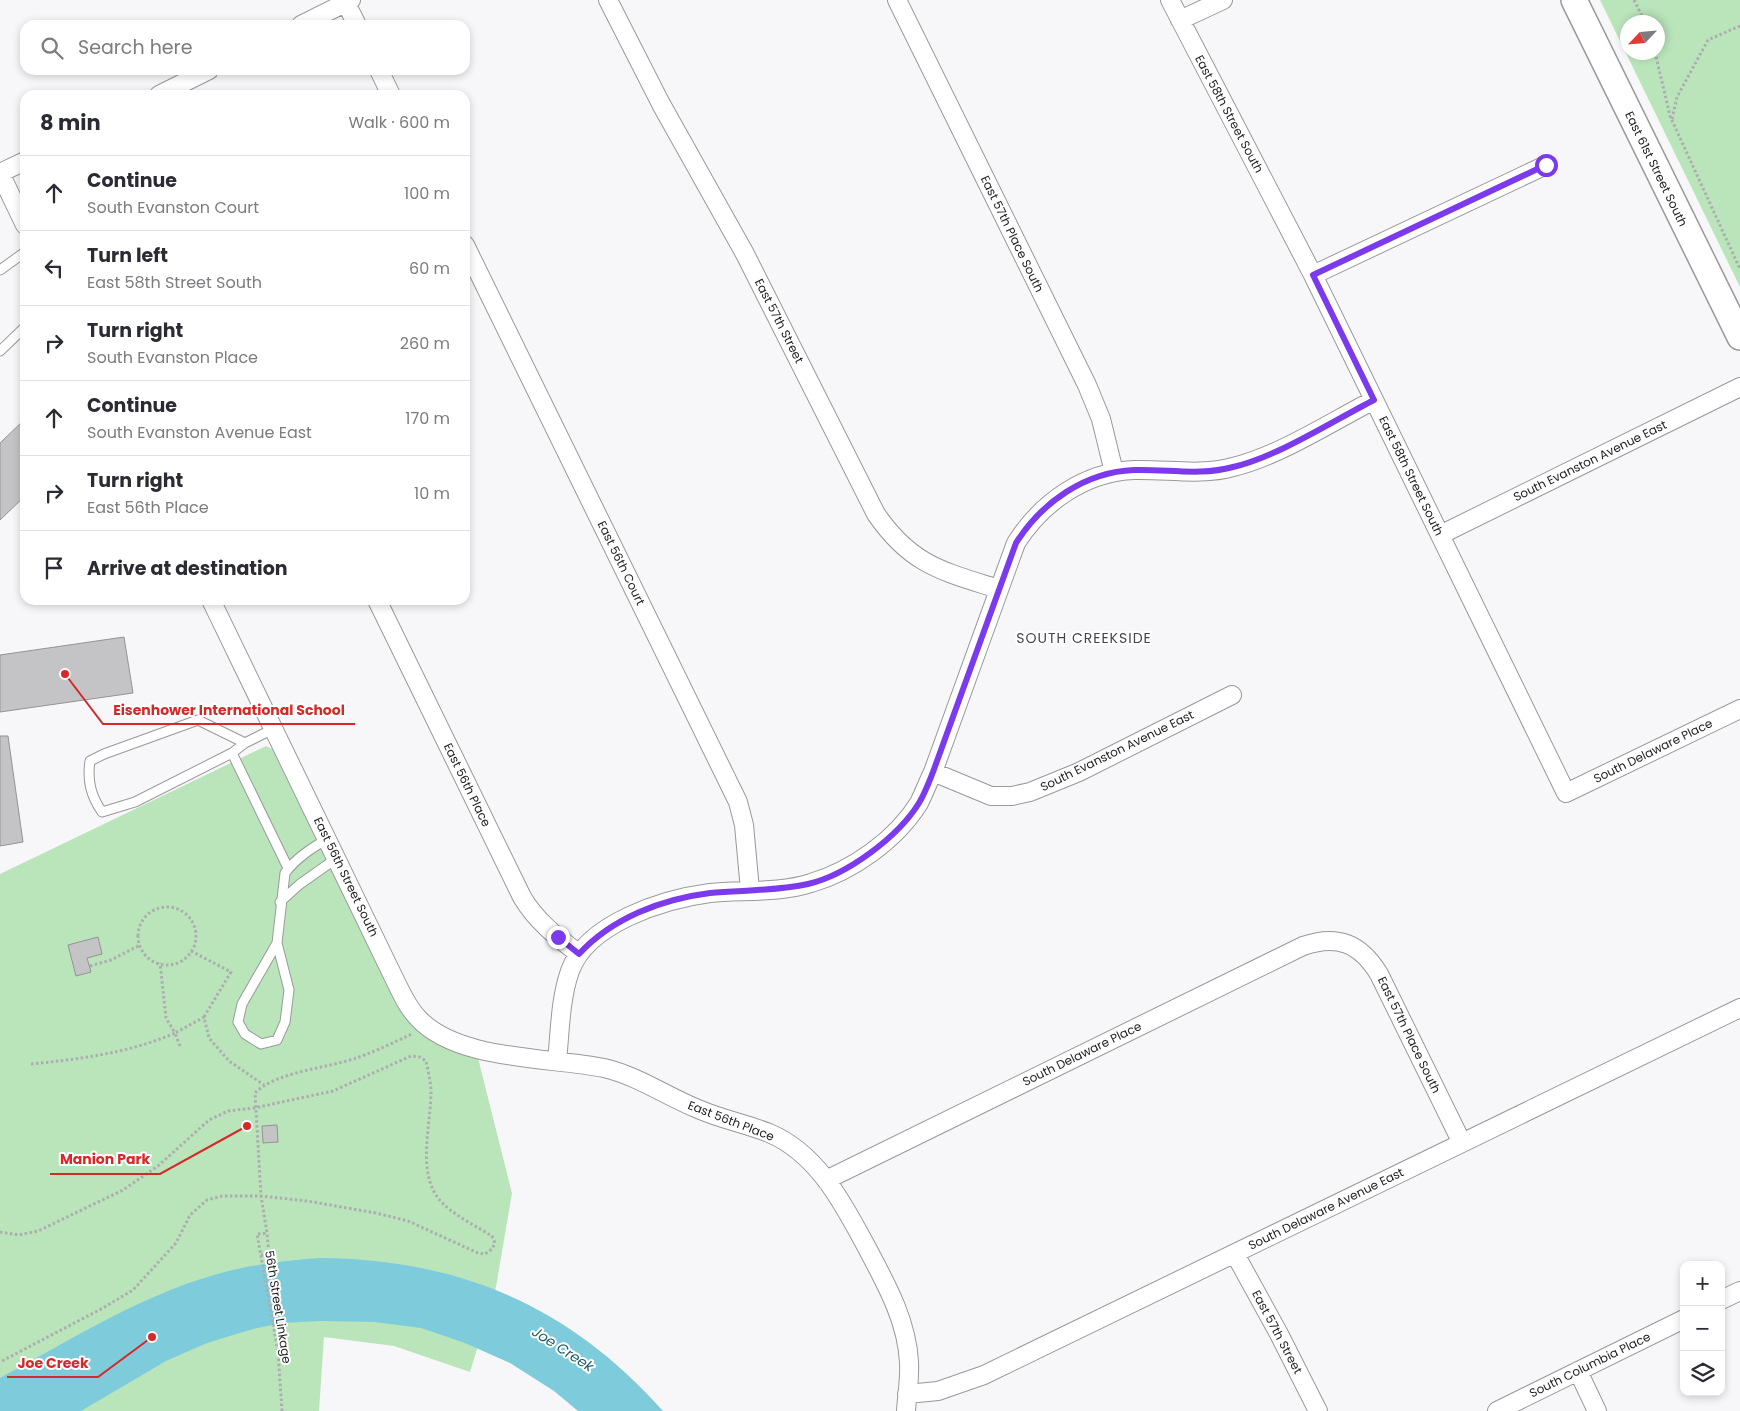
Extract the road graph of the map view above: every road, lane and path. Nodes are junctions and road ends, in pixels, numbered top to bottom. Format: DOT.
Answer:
graph roads {
  1 [pos="608,0"];
  2 [pos="898,0"];
  3 [pos="1170,0"];
  4 [pos="1223,0"];
  5 [pos="1574,0"];
  6 [pos="1634,0"];
  7 [pos="349,1"];
  8 [pos="1641,15"];
  9 [pos="311,20"];
  10 [pos="355,20"];
  11 [pos="1180,20"];
  12 [pos="1740,26"];
  13 [pos="1656,60"];
  14 [pos="200,75"];
  15 [pos="381,75"];
  16 [pos="169,90"];
  17 [pos="389,90"];
  18 [pos="1672,119"];
  19 [pos="20,163"];
  20 [pos="1546,165"];
  21 [pos="0,173"];
  22 [pos="20,215"];
  23 [pos="470,255"];
  24 [pos="20,256"];
  25 [pos="1740,269"];
  26 [pos="0,270"];
  27 [pos="1313,275"];
  28 [pos="20,332"];
  29 [pos="1740,337"];
  30 [pos="0,351"];
  31 [pos="1740,387"];
  32 [pos="1374,400"];
  33 [pos="1114,472"];
  34 [pos="1440,535"];
  35 [pos="998,589"];
  36 [pos="213,605"];
  37 [pos="379,605"];
  38 [pos="1232,695"];
  39 [pos="1740,708"];
  40 [pos="274,729"];
  41 [pos="245,743"];
  42 [pos="232,753"];
  43 [pos="933,772"];
  44 [pos="1566,794"];
  45 [pos="327,839"];
  46 [pos="337,858"];
  47 [pos="288,868"];
  48 [pos="750,890"];
  49 [pos="280,902"];
  50 [pos="1340,942"];
  51 [pos="277,943"];
  52 [pos="140,945"];
  53 [pos="191,951"];
  54 [pos="579,954"];
  55 [pos="160,963"];
  56 [pos="90,966"];
  57 [pos="1740,1008"];
  58 [pos="204,1017"];
  59 [pos="420,1030"];
  60 [pos="175,1034"];
  61 [pos="180,1046"];
  62 [pos="557,1062"];
  63 [pos="31,1064"];
  64 [pos="264,1085"];
  65 [pos="254,1108"];
  66 [pos="1462,1143"];
  67 [pos="826,1180"];
  68 [pos="262,1196"];
  69 [pos="0,1232"];
  70 [pos="267,1233"];
  71 [pos="1234,1254"];
  72 [pos="261,1255"];
  73 [pos="1740,1291"];
  74 [pos="1725,1298"];
  75 [pos="1680,1321"];
  76 [pos="0,1362"];
  77 [pos="1578,1371"];
  78 [pos="906,1403"];
  79 [pos="282,1411"];
  80 [pos="1318,1411"];
  81 [pos="1497,1411"];
  82 [pos="1597,1411"];
  1 -- 35 [label="street, East 57th Street"];
  2 -- 33 [label="street, East 57th Place South"];
  3 -- 11 [label="street, East 58th Street South"];
  4 -- 11 [label="street"];
  5 -- 29 [label="street, East 61st Street South"];
  6 -- 8 [label="path"];
  7 -- 9 [label="street"];
  7 -- 10 [label="street"];
  11 -- 27 [label="street, East 58th Street South"];
  12 -- 18 [label="path"];
  13 -- 18 [label="path"];
  14 -- 16 [label="street"];
  15 -- 17 [label="street"];
  18 -- 25 [label="path"];
  19 -- 21 [label="street"];
  20 -- 27 [label="street"];
  21 -- 22 [label="street"];
  23 -- 48 [label="street, East 56th Court"];
  24 -- 26 [label="lane"];
  27 -- 32 [label="street, East 58th Street South"];
  28 -- 30 [label="lane"];
  31 -- 34 [label="street, South Evanston Avenue East"];
  32 -- 33 [label="street"];
  32 -- 34 [label="street, East 58th Street South"];
  33 -- 35 [label="street"];
  34 -- 44 [label="street, East 58th Street South"];
  35 -- 43 [label="street"];
  36 -- 40 [label="street, East 56th Street South"];
  37 -- 54 [label="street, East 56th Place"];
  38 -- 43 [label="street, South Evanston Avenue East"];
  39 -- 44 [label="street, South Delaware Place"];
  40 -- 41 [label="lane"];
  40 -- 45 [label="street, East 56th Street South"];
  41 -- 42 [label="lane"];
  41 -- 42 [label="lane"];
  42 -- 47 [label="lane"];
  43 -- 48 [label="street"];
  45 -- 46 [label="street, East 56th Street South"];
  45 -- 47 [label="lane"];
  46 -- 49 [label="lane"];
  46 -- 62 [label="street, East 56th Street South"];
  47 -- 49 [label="lane"];
  48 -- 54 [label="street"];
  49 -- 51 [label="lane"];
  50 -- 66 [label="street, East 57th Place South"];
  50 -- 67 [label="street, South Delaware Place"];
  51 -- 51 [label="lane"];
  52 -- 53 [label="path"];
  52 -- 55 [label="path"];
  52 -- 56 [label="path"];
  53 -- 55 [label="path"];
  53 -- 58 [label="path"];
  54 -- 62 [label="street"];
  55 -- 60 [label="path"];
  57 -- 66 [label="street, South Delaware Avenue East"];
  58 -- 60 [label="path"];
  58 -- 64 [label="path"];
  59 -- 64 [label="path"];
  60 -- 61 [label="path"];
  60 -- 63 [label="path"];
  62 -- 67 [label="street, East 56th Place"];
  64 -- 65 [label="path, 56th Street Linkage"];
  65 -- 68 [label="path, 56th Street Linkage"];
  65 -- 68 [label="path"];
  65 -- 69 [label="path"];
  66 -- 71 [label="street, South Delaware Avenue East"];
  67 -- 78 [label="street, East 56th Place"];
  68 -- 70 [label="path, 56th Street Linkage"];
  68 -- 76 [label="path"];
  70 -- 72 [label="path"];
  70 -- 72 [label="path, 56th Street Linkage"];
  71 -- 78 [label="street, South Delaware Avenue East"];
  71 -- 80 [label="street, East 57th Street"];
  72 -- 79 [label="path, 56th Street Linkage"];
  73 -- 74 [label="street"];
  75 -- 77 [label="street, South Columbia Place"];
  77 -- 81 [label="street, South Columbia Place"];
  77 -- 82 [label="street"];
}
